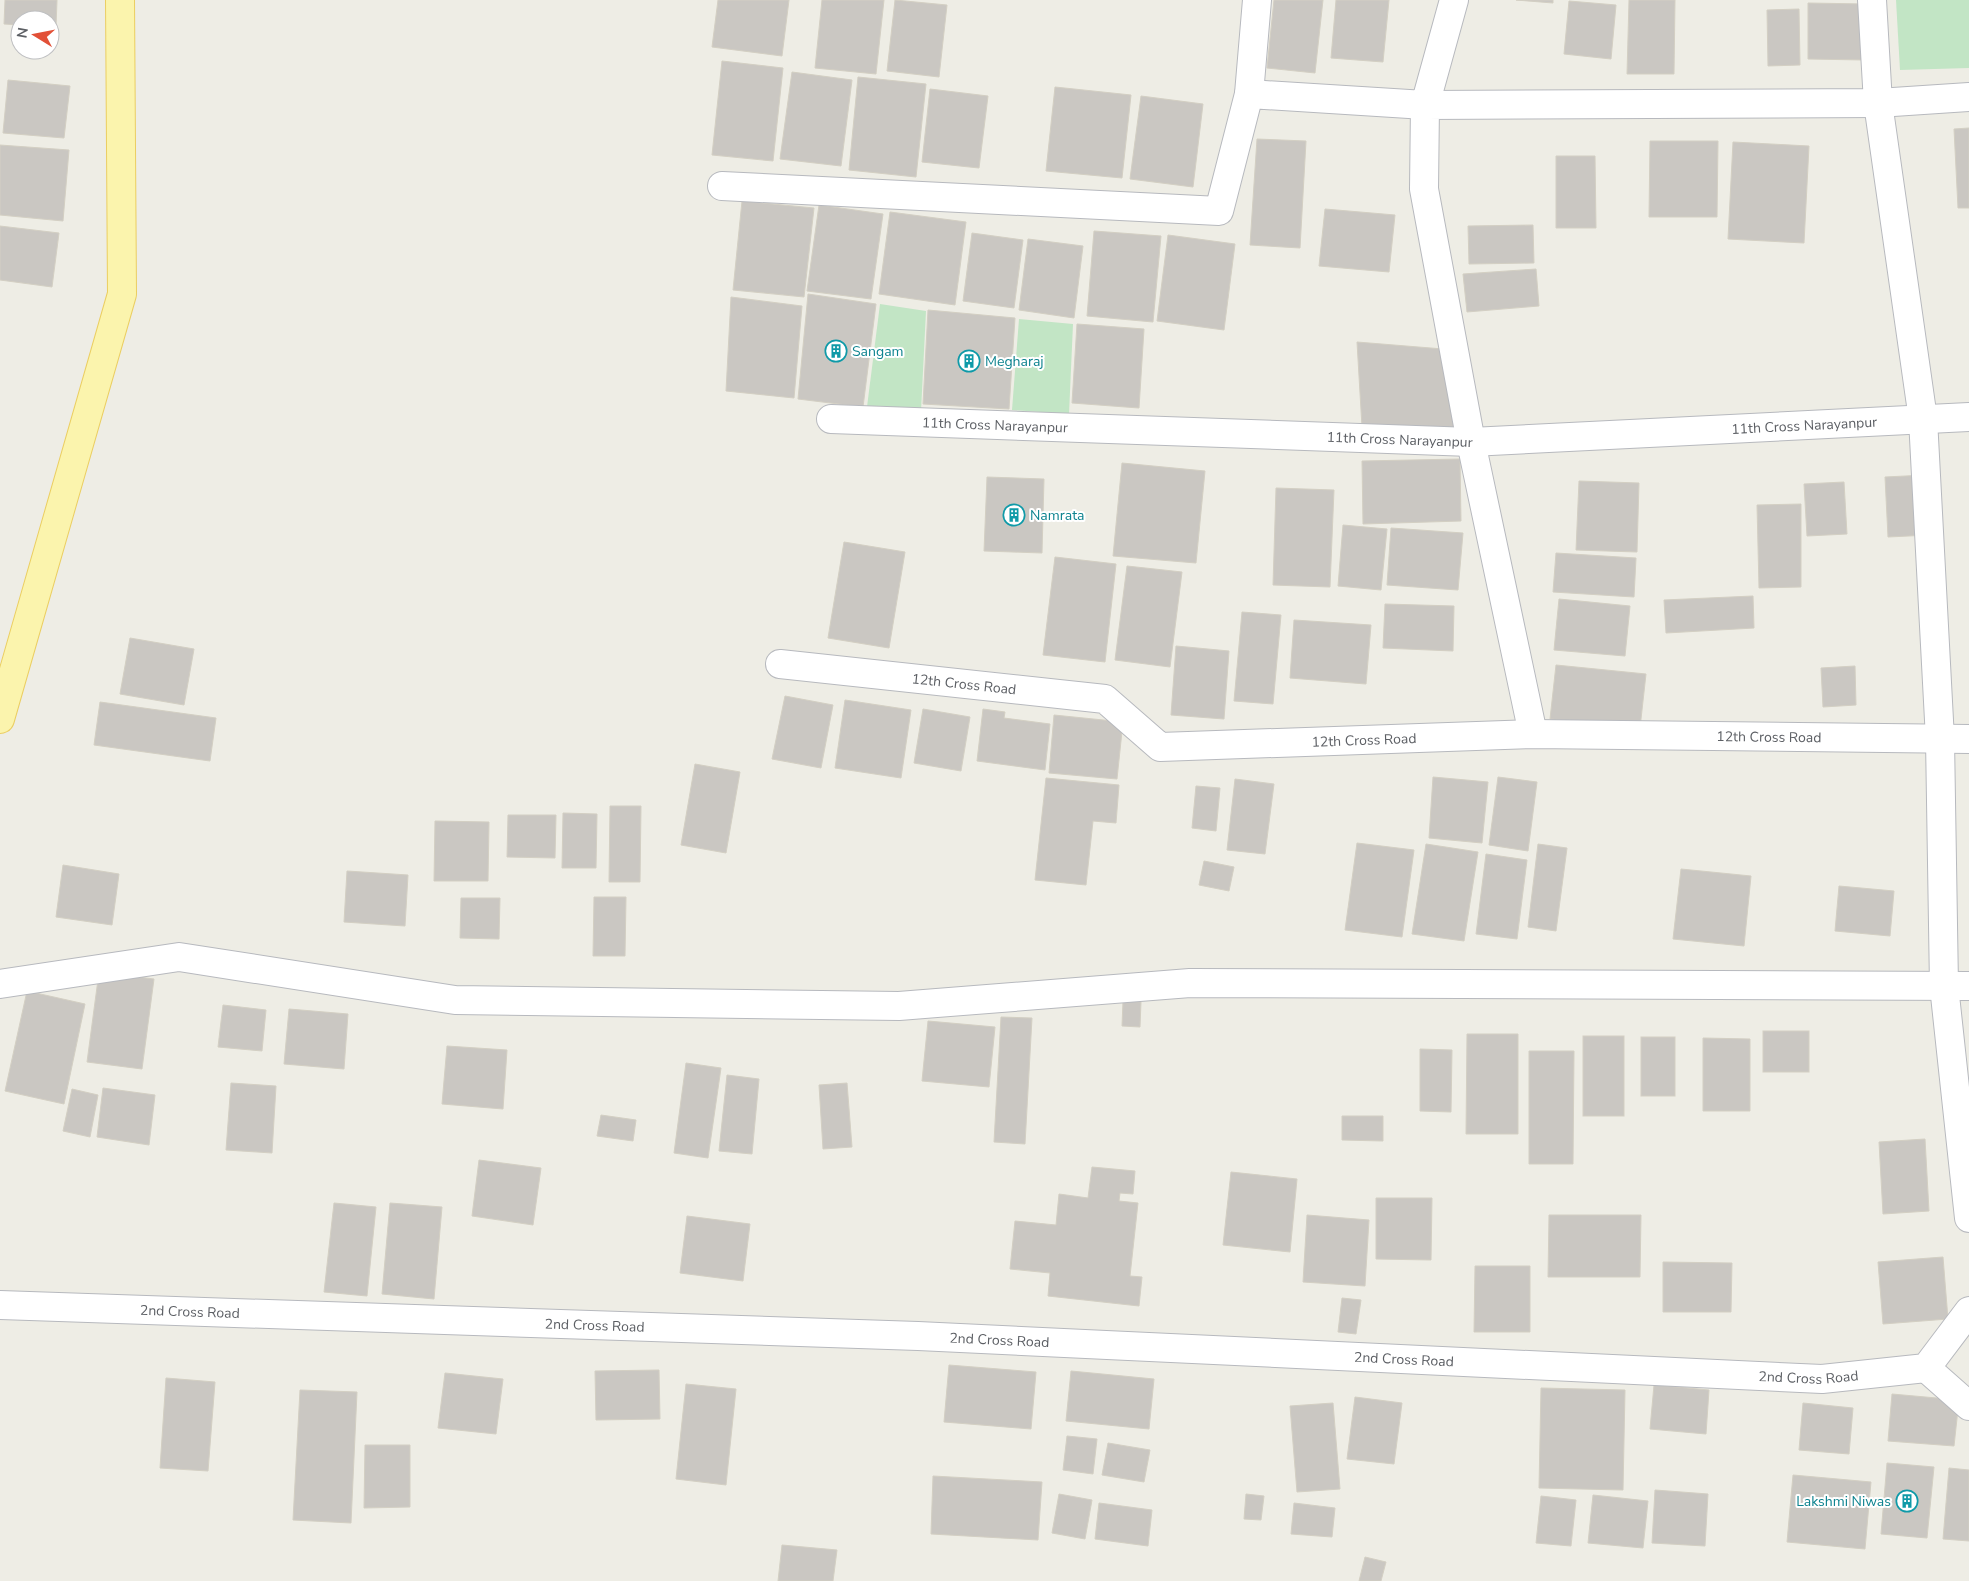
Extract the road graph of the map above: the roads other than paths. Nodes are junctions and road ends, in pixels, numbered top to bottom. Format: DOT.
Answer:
graph roads {
  1 [pos="120,0"];
  2 [pos="1256,0"];
  3 [pos="1454,0"];
  4 [pos="1872,0"];
  5 [pos="1250,94"];
  6 [pos="1969,97"];
  7 [pos="1878,102"];
  8 [pos="1424,105"];
  9 [pos="722,186"];
  10 [pos="1969,417"];
  11 [pos="830,419"];
  12 [pos="1923,419"];
  13 [pos="1471,442"];
  14 [pos="780,664"];
  15 [pos="0,719"];
  16 [pos="1532,734"];
  17 [pos="1940,739"];
  18 [pos="1969,739"];
  19 [pos="0,984"];
  20 [pos="1957,986"];
  21 [pos="1969,1218"];
  22 [pos="0,1305"];
  23 [pos="1969,1311"];
  24 [pos="1926,1368"];
  25 [pos="1969,1406"];
  1 -- 15 [label="main road"];
  2 -- 5 [label="street"];
  3 -- 8 [label="street"];
  4 -- 7 [label="street"];
  5 -- 8 [label="street"];
  5 -- 9 [label="street"];
  6 -- 7 [label="street"];
  7 -- 8 [label="street"];
  7 -- 12 [label="street"];
  8 -- 13 [label="street"];
  10 -- 12 [label="street, 11th Cross Narayanpur"];
  11 -- 13 [label="street, 11th Cross Narayanpur"];
  12 -- 13 [label="street, 11th Cross Narayanpur"];
  12 -- 17 [label="street"];
  13 -- 16 [label="street"];
  14 -- 16 [label="street, 12th Cross Road"];
  16 -- 17 [label="street, 12th Cross Road"];
  17 -- 18 [label="street, 12th Cross Road"];
  17 -- 20 [label="street"];
  19 -- 20 [label="street"];
  20 -- 21 [label="street"];
  22 -- 24 [label="street, 2nd Cross Road"];
  23 -- 24 [label="street"];
  24 -- 25 [label="street"];
}
